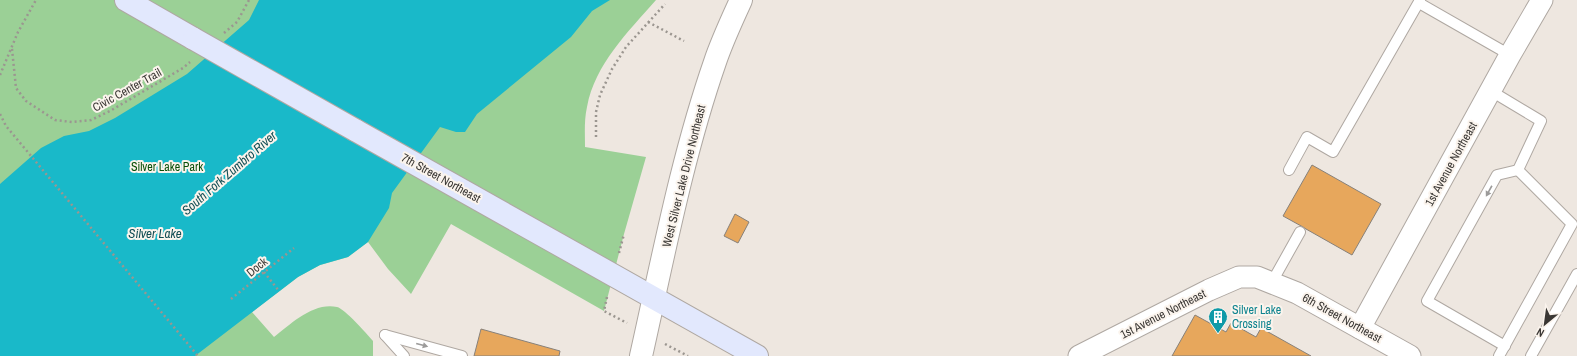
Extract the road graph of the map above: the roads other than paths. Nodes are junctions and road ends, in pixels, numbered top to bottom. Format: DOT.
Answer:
graph roads {
  1 [pos="126,0"];
  2 [pos="741,0"];
  3 [pos="1542,0"];
  4 [pos="1420,1"];
  5 [pos="1510,55"];
  6 [pos="1491,91"];
  7 [pos="1289,170"];
  8 [pos="1518,170"];
  9 [pos="1300,232"];
  10 [pos="1577,274"];
  11 [pos="1272,282"];
  12 [pos="654,297"];
  13 [pos="1360,328"];
  14 [pos="1505,346"];
  15 [pos="404,356"];
  16 [pos="462,356"];
  17 [pos="641,356"];
  18 [pos="758,356"];
  19 [pos="1080,356"];
  20 [pos="1410,356"];
  21 [pos="1499,356"];
  22 [pos="1531,356"];
  1 -- 12 [label="main road, 7th Street Northeast, bridge"];
  2 -- 12 [label="street, West Silver Lake Drive Northeast"];
  3 -- 5 [label="street, 1st Avenue Northeast"];
  4 -- 5 [label="lane"];
  4 -- 7 [label="lane"];
  5 -- 6 [label="street, 1st Avenue Northeast"];
  6 -- 8 [label="lane"];
  6 -- 13 [label="street, 1st Avenue Northeast"];
  8 -- 14 [label="lane"];
  8 -- 14 [label="lane, one-way"];
  9 -- 11 [label="lane"];
  10 -- 22 [label="lane"];
  11 -- 13 [label="street, 6th Street Northeast"];
  11 -- 19 [label="street, 1st Avenue Northeast"];
  12 -- 17 [label="street, West Silver Lake Drive Northeast"];
  12 -- 18 [label="main road, 7th Street Northeast"];
  13 -- 20 [label="street, 6th Street Northeast"];
  14 -- 21 [label="lane"];
  15 -- 16 [label="lane, one-way"];
}
